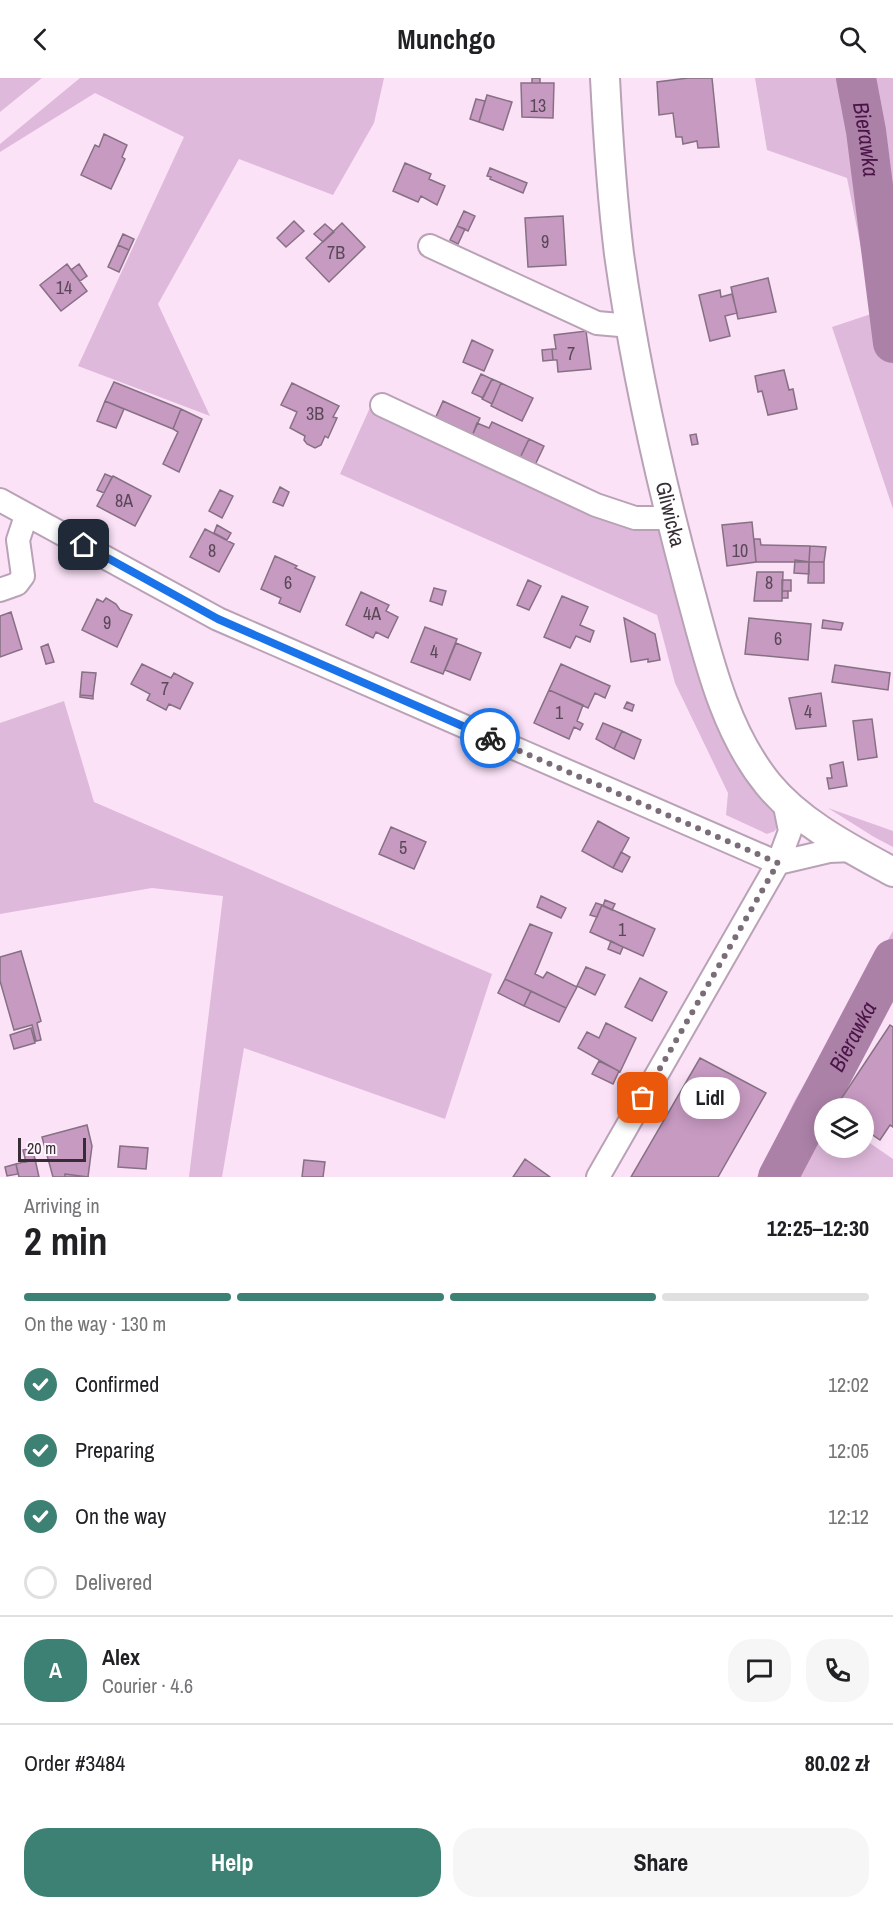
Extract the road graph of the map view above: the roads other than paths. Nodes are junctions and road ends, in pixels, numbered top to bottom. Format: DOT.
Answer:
graph roads {
  1 [pos="604,78"];
  2 [pos="430,246"];
  3 [pos="631,326"];
  4 [pos="382,405"];
  5 [pos="0,500"];
  6 [pos="26,516"];
  7 [pos="670,518"];
  8 [pos="0,590"];
  9 [pos="784,801"];
  10 [pos="853,850"];
  11 [pos="778,863"];
  12 [pos="893,872"];
  13 [pos="598,1177"];
  1 -- 3 [label="main road, Gliwicka"];
  2 -- 3 [label="street"];
  3 -- 7 [label="main road, Gliwicka"];
  4 -- 7 [label="street"];
  5 -- 6 [label="street"];
  6 -- 8 [label="street"];
  6 -- 11 [label="street"];
  7 -- 9 [label="main road, Gliwicka"];
  9 -- 10 [label="main road, Gliwicka"];
  9 -- 11 [label="street"];
  10 -- 11 [label="street"];
  10 -- 12 [label="main road, Gliwicka"];
  11 -- 13 [label="street"];
}
